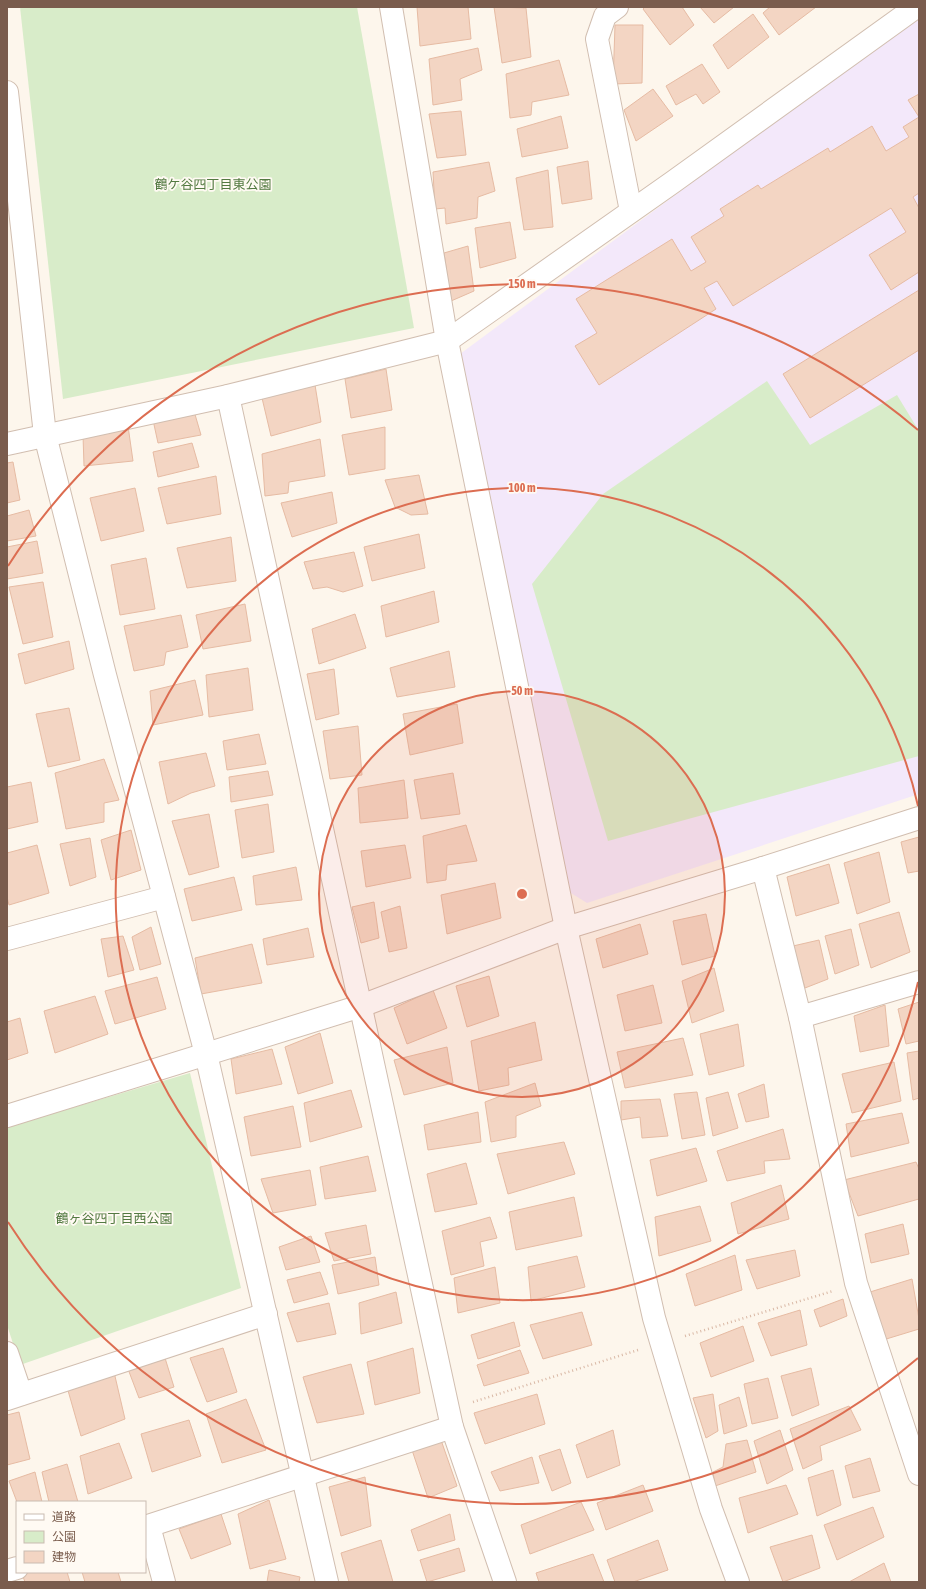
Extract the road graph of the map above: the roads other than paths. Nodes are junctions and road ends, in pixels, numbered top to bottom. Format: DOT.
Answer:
graph roads {
  1 [pos="391,7"];
  2 [pos="617,7"];
  3 [pos="916,7"];
  4 [pos="7,92"];
  5 [pos="631,211"];
  6 [pos="447,341"];
  7 [pos="228,396"];
  8 [pos="45,435"];
  9 [pos="7,444"];
  10 [pos="919,818"];
  11 [pos="763,868"];
  12 [pos="164,897"];
  13 [pos="566,928"];
  14 [pos="7,939"];
  15 [pos="919,982"];
  16 [pos="361,1006"];
  17 [pos="800,1017"];
  18 [pos="206,1054"];
  19 [pos="7,1116"];
  20 [pos="266,1314"];
  21 [pos="7,1353"];
  22 [pos="14,1397"];
  23 [pos="450,1418"];
  24 [pos="919,1474"];
  25 [pos="303,1475"];
  26 [pos="147,1526"];
  27 [pos="164,1582"];
  28 [pos="327,1582"];
  29 [pos="505,1582"];
  30 [pos="738,1582"];
  1 -- 6 [label="street"];
  2 -- 5 [label="street"];
  3 -- 5 [label="street"];
  4 -- 8 [label="street"];
  5 -- 6 [label="street"];
  6 -- 7 [label="street"];
  6 -- 13 [label="street"];
  7 -- 8 [label="street"];
  7 -- 16 [label="street"];
  8 -- 9 [label="street"];
  8 -- 12 [label="street"];
  10 -- 11 [label="street"];
  11 -- 13 [label="street"];
  11 -- 17 [label="street"];
  12 -- 14 [label="street"];
  12 -- 18 [label="street"];
  13 -- 16 [label="street"];
  13 -- 30 [label="street"];
  15 -- 17 [label="street"];
  16 -- 18 [label="street"];
  16 -- 23 [label="street"];
  17 -- 24 [label="street"];
  18 -- 19 [label="street"];
  18 -- 20 [label="street"];
  20 -- 22 [label="street"];
  20 -- 25 [label="street"];
  21 -- 22 [label="street"];
  23 -- 25 [label="street"];
  23 -- 29 [label="street"];
  25 -- 26 [label="street"];
  25 -- 28 [label="street"];
  26 -- 27 [label="street"];
}
